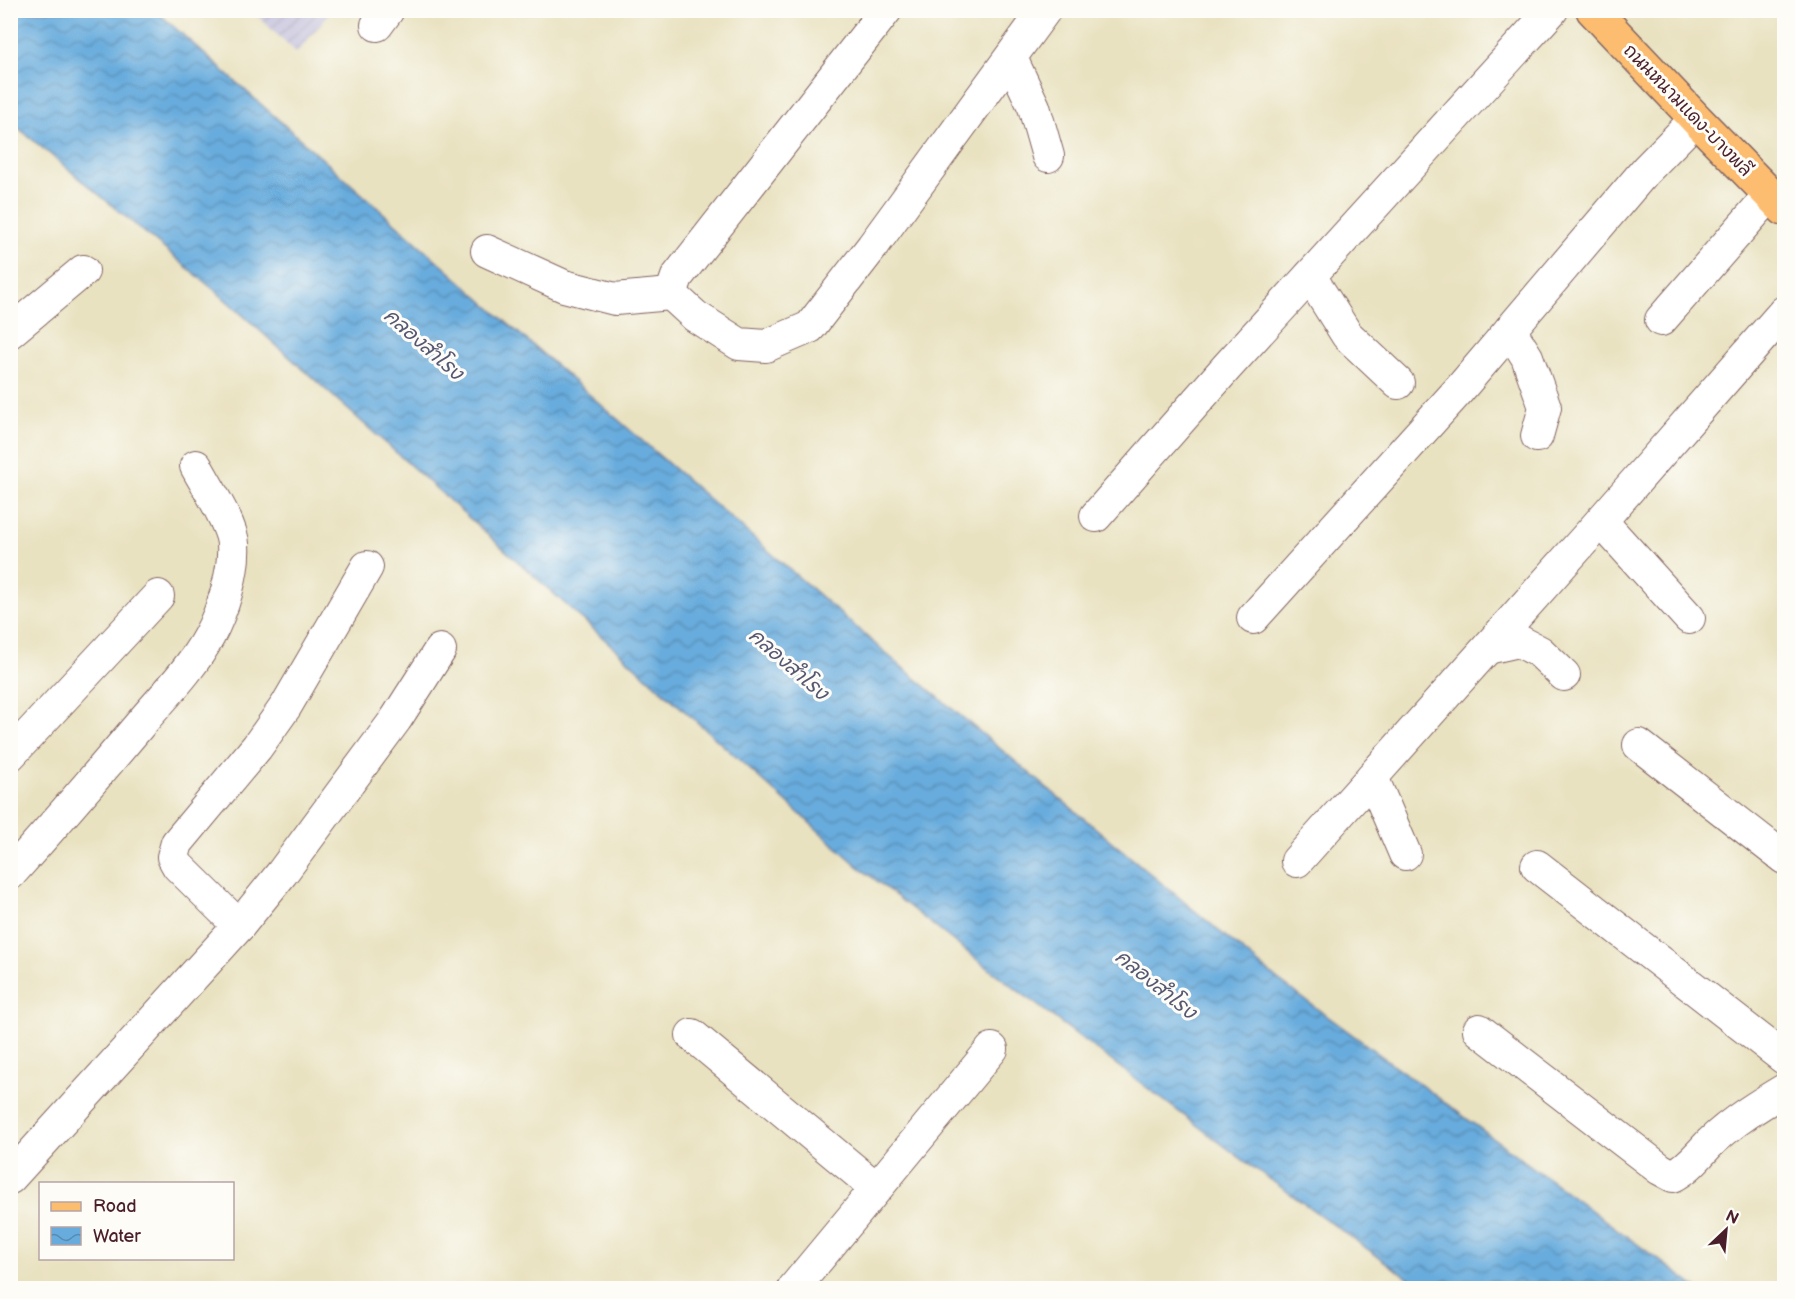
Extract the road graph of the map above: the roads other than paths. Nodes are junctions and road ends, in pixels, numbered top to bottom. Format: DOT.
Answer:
graph roads {
  1 [pos="886,10"];
  2 [pos="1046,10"];
  3 [pos="1552,10"];
  4 [pos="1593,10"];
  5 [pos="1011,58"];
  6 [pos="1696,120"];
  7 [pos="1048,156"];
  8 [pos="1778,202"];
  9 [pos="487,251"];
  10 [pos="83,271"];
  11 [pos="1310,276"];
  12 [pos="671,294"];
  13 [pos="1785,312"];
  14 [pos="1661,320"];
  15 [pos="1510,330"];
  16 [pos="10,332"];
  17 [pos="1398,383"];
  18 [pos="1537,436"];
  19 [pos="196,466"];
  20 [pos="1096,516"];
  21 [pos="1601,521"];
  22 [pos="367,567"];
  23 [pos="158,596"];
  24 [pos="1253,618"];
  25 [pos="1689,618"];
  26 [pos="1488,648"];
  27 [pos="440,650"];
  28 [pos="1564,675"];
  29 [pos="1639,744"];
  30 [pos="10,755"];
  31 [pos="1372,777"];
  32 [pos="1405,854"];
  33 [pos="1785,858"];
  34 [pos="1298,861"];
  35 [pos="1537,866"];
  36 [pos="10,874"];
  37 [pos="239,926"];
  38 [pos="1479,1030"];
  39 [pos="692,1035"];
  40 [pos="992,1049"];
  41 [pos="1785,1058"];
  42 [pos="1785,1090"];
  43 [pos="10,1178"];
  44 [pos="876,1188"];
  45 [pos="794,1288"];
  1 -- 12 [label="street"];
  2 -- 5 [label="street"];
  3 -- 11 [label="street"];
  4 -- 6 [label="main road, ถนนหนามแดง-บางพลี"];
  5 -- 7 [label="street"];
  5 -- 12 [label="street"];
  6 -- 8 [label="main road, ถนนหนามแดง-บางพลี"];
  6 -- 15 [label="street"];
  8 -- 14 [label="street"];
  9 -- 12 [label="street"];
  10 -- 16 [label="street"];
  11 -- 17 [label="street"];
  11 -- 20 [label="street"];
  13 -- 21 [label="street"];
  15 -- 18 [label="street"];
  15 -- 24 [label="street"];
  19 -- 36 [label="street"];
  21 -- 25 [label="street"];
  21 -- 26 [label="street"];
  22 -- 37 [label="street"];
  23 -- 30 [label="street"];
  26 -- 28 [label="street"];
  26 -- 31 [label="street"];
  27 -- 37 [label="street"];
  29 -- 33 [label="street"];
  31 -- 32 [label="street"];
  31 -- 34 [label="street"];
  35 -- 41 [label="street"];
  37 -- 43 [label="street"];
  38 -- 42 [label="street"];
  39 -- 44 [label="street"];
  40 -- 44 [label="street"];
  44 -- 45 [label="street"];
}
